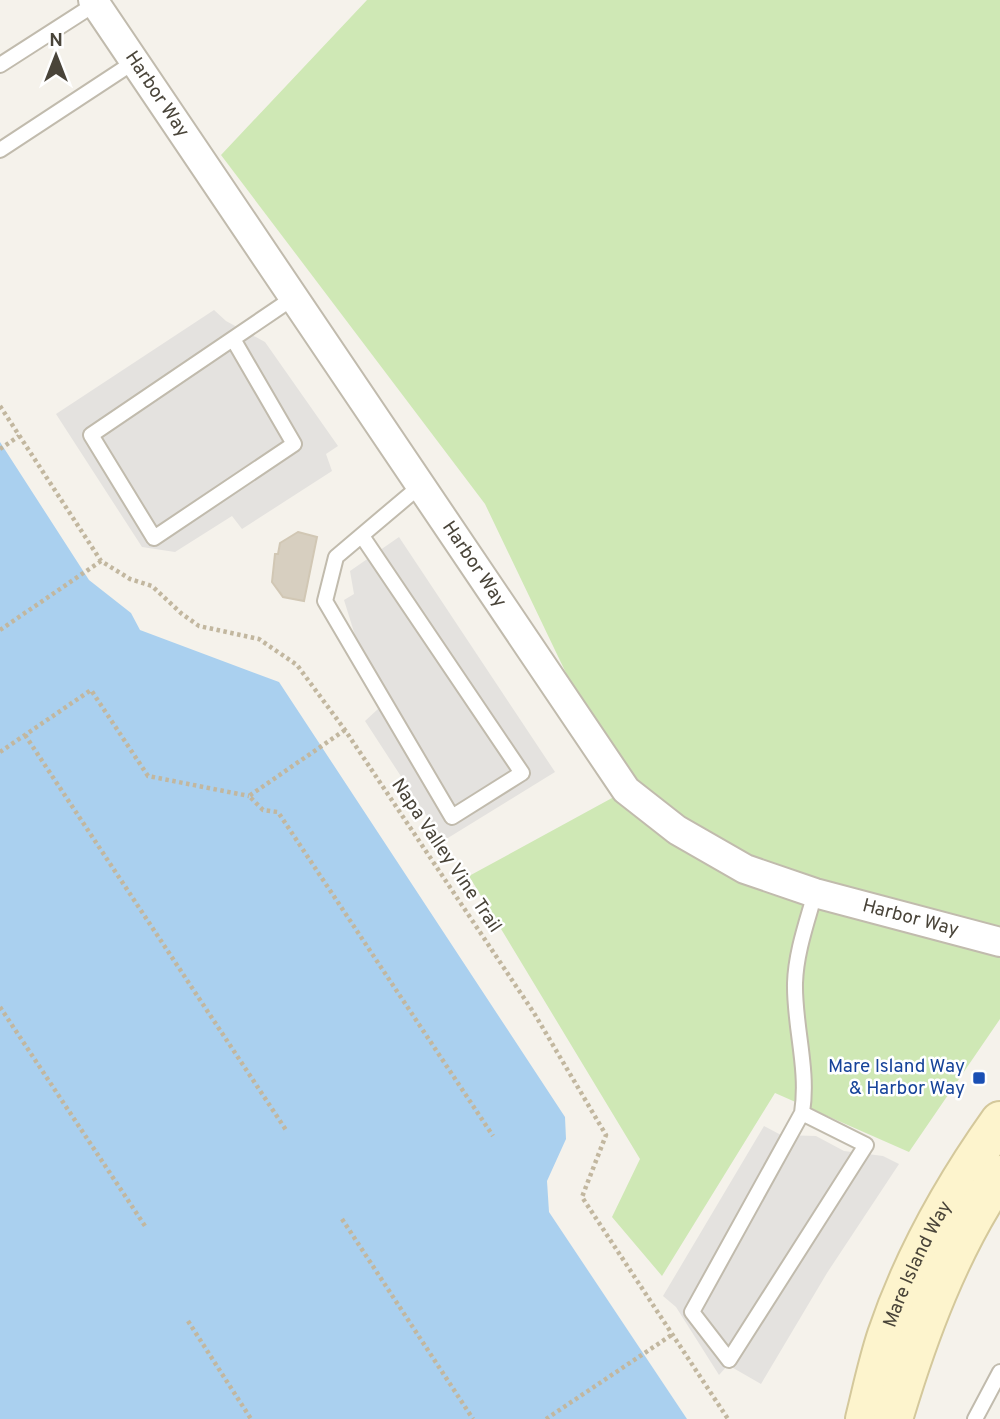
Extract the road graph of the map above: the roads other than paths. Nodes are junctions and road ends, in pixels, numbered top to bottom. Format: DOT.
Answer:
graph roads {
  1 [pos="94,2"];
  2 [pos="134,62"];
  3 [pos="0,65"];
  4 [pos="0,150"];
  5 [pos="293,298"];
  6 [pos="233,339"];
  7 [pos="420,486"];
  8 [pos="362,536"];
  9 [pos="815,893"];
  10 [pos="1000,942"];
  11 [pos="802,1112"];
  12 [pos="1000,1121"];
  13 [pos="1000,1175"];
  14 [pos="1000,1372"];
  15 [pos="865,1419"];
  16 [pos="893,1419"];
  17 [pos="975,1419"];
  1 -- 2 [label="street, Harbor Way"];
  1 -- 3 [label="lane"];
  2 -- 4 [label="lane"];
  2 -- 5 [label="street, Harbor Way"];
  5 -- 6 [label="lane"];
  5 -- 7 [label="street, Harbor Way"];
  6 -- 6 [label="lane"];
  7 -- 8 [label="lane"];
  7 -- 9 [label="street, Harbor Way"];
  8 -- 8 [label="lane"];
  9 -- 10 [label="street, Harbor Way"];
  9 -- 11 [label="lane"];
  11 -- 11 [label="lane"];
  12 -- 15 [label="main road, Mare Island Way"];
  13 -- 16 [label="main road, Mare Island Way"];
  14 -- 17 [label="lane"];
}
